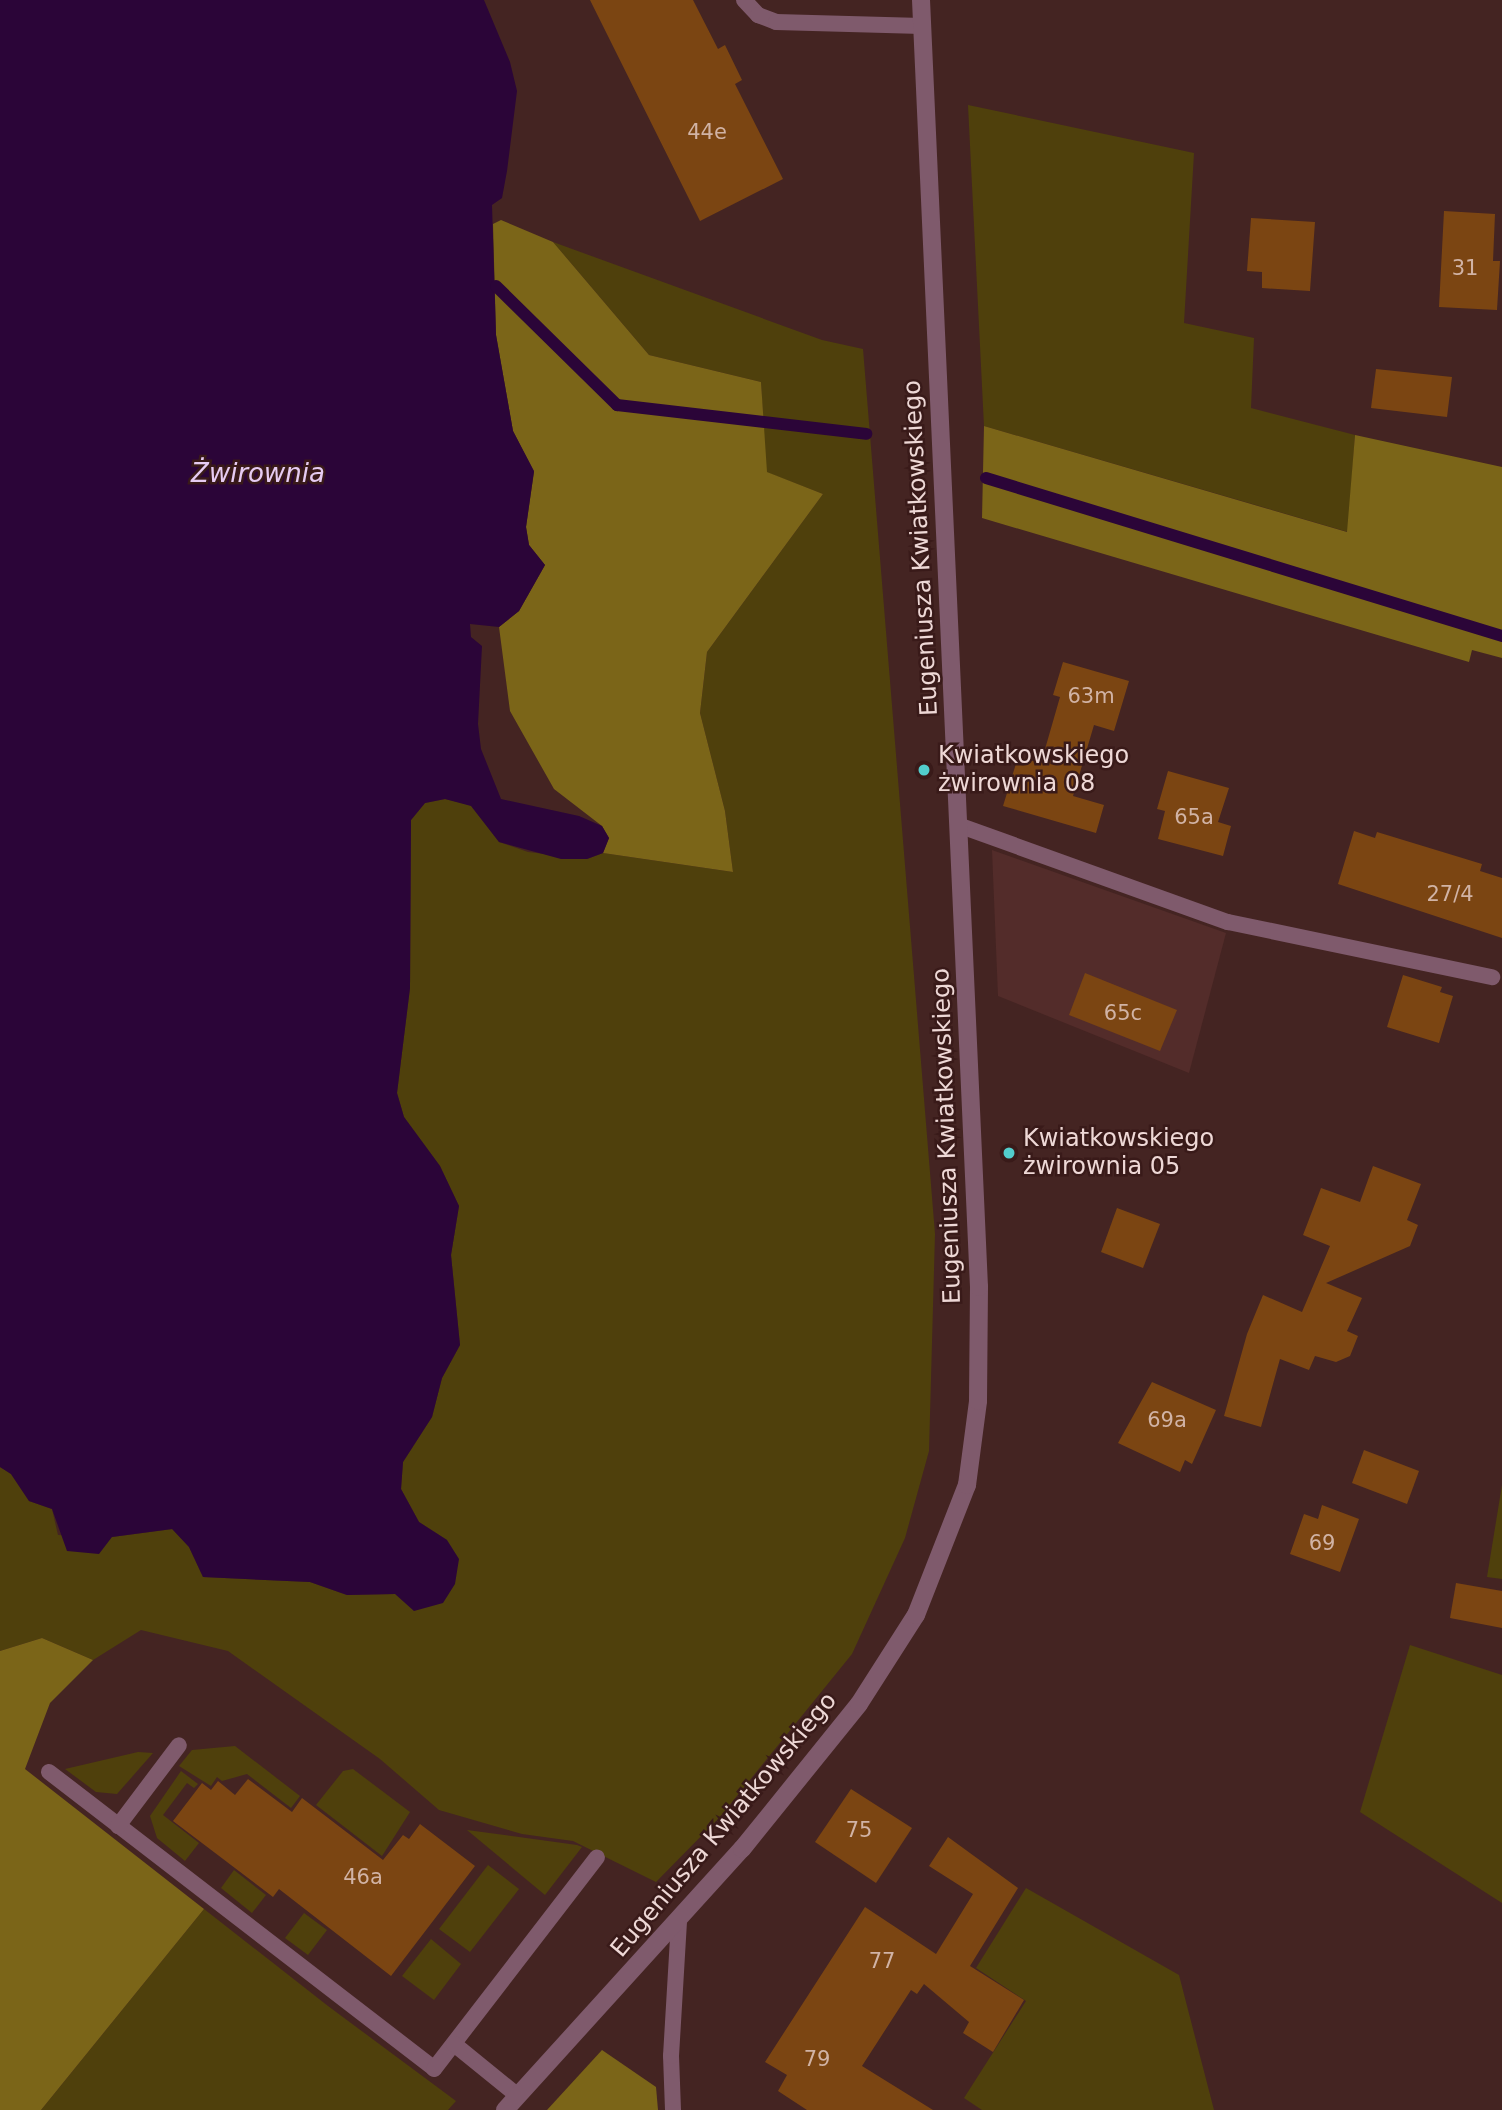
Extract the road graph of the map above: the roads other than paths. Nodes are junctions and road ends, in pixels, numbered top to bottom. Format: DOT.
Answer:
graph roads {
  1 [pos="744,0"];
  2 [pos="921,0"];
  3 [pos="922,26"];
  4 [pos="958,825"];
  5 [pos="1492,977"];
  6 [pos="179,1745"];
  7 [pos="49,1772"];
  8 [pos="118,1826"];
  9 [pos="597,1857"];
  10 [pos="679,1921"];
  11 [pos="454,2044"];
  12 [pos="518,2096"];
  13 [pos="505,2110"];
  14 [pos="673,2110"];
  1 -- 3 [label="lane"];
  2 -- 3 [label="street, Eugeniusza Kwiatkowskiego"];
  3 -- 4 [label="street, Eugeniusza Kwiatkowskiego"];
  4 -- 5 [label="lane"];
  4 -- 10 [label="street, Eugeniusza Kwiatkowskiego"];
  6 -- 8 [label="lane"];
  7 -- 8 [label="lane"];
  8 -- 11 [label="lane"];
  9 -- 11 [label="lane"];
  10 -- 12 [label="street, Eugeniusza Kwiatkowskiego"];
  10 -- 14 [label="lane"];
  11 -- 12 [label="lane"];
  12 -- 13 [label="street, Eugeniusza Kwiatkowskiego"];
}
